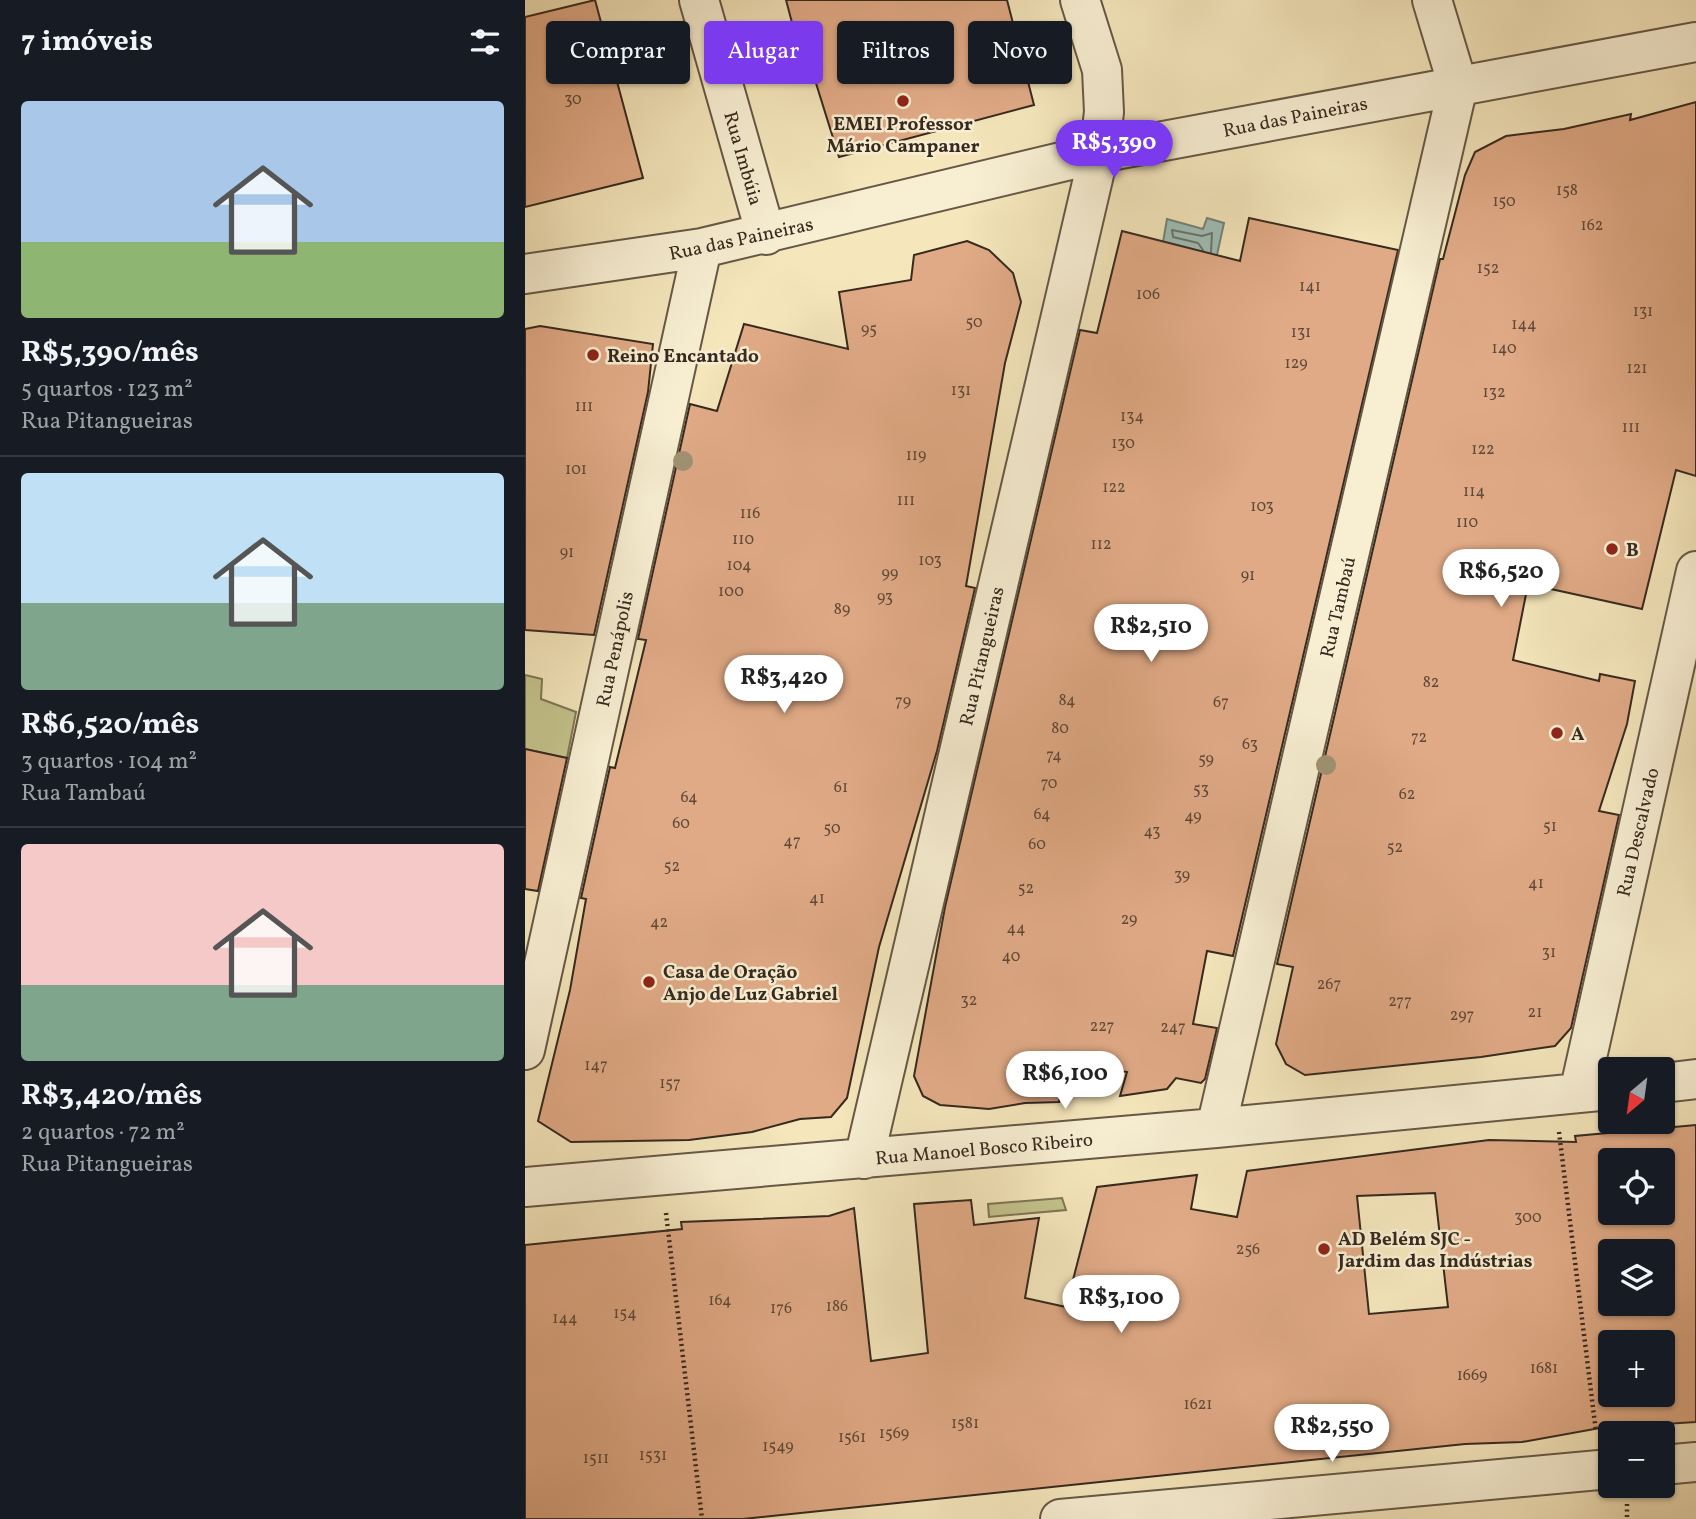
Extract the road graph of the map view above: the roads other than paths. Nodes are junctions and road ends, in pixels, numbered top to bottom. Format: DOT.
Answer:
graph roads {
  1 [pos="699,0"];
  2 [pos="1080,0"];
  3 [pos="1432,0"];
  4 [pos="1696,42"];
  5 [pos="1458,86"];
  6 [pos="1099,153"];
  7 [pos="766,235"];
  8 [pos="702,248"];
  9 [pos="525,274"];
  10 [pos="1696,571"];
  11 [pos="525,1050"];
  12 [pos="1696,1079"];
  13 [pos="1675,1082"];
  14 [pos="1581,1093"];
  15 [pos="1216,1128"];
  16 [pos="864,1158"];
  17 [pos="525,1187"];
  18 [pos="1696,1462"];
  19 [pos="1675,1464"];
  20 [pos="1598,1470"];
  21 [pos="1060,1519"];
  1 -- 7 [label="street, Rua Imbúia"];
  2 -- 6 [label="street, Rua Pitangueiras"];
  3 -- 5 [label="street"];
  4 -- 5 [label="street, Rua das Paineiras"];
  5 -- 6 [label="street, Rua das Paineiras"];
  5 -- 15 [label="street, Rua Tambaú"];
  6 -- 7 [label="street, Rua das Paineiras"];
  6 -- 16 [label="street, Rua Pitangueiras"];
  7 -- 8 [label="street, Rua das Paineiras"];
  8 -- 9 [label="street, Rua das Paineiras"];
  8 -- 11 [label="street, Rua Penápolis"];
  10 -- 14 [label="street, Rua Descalvado"];
  12 -- 13 [label="street"];
  14 -- 15 [label="street, Rua Manoel Bosco Ribeiro"];
  15 -- 16 [label="street, Rua Manoel Bosco Ribeiro"];
  16 -- 17 [label="street, Rua Manoel Bosco Ribeiro"];
  18 -- 19 [label="street"];
  20 -- 21 [label="street"];
}
